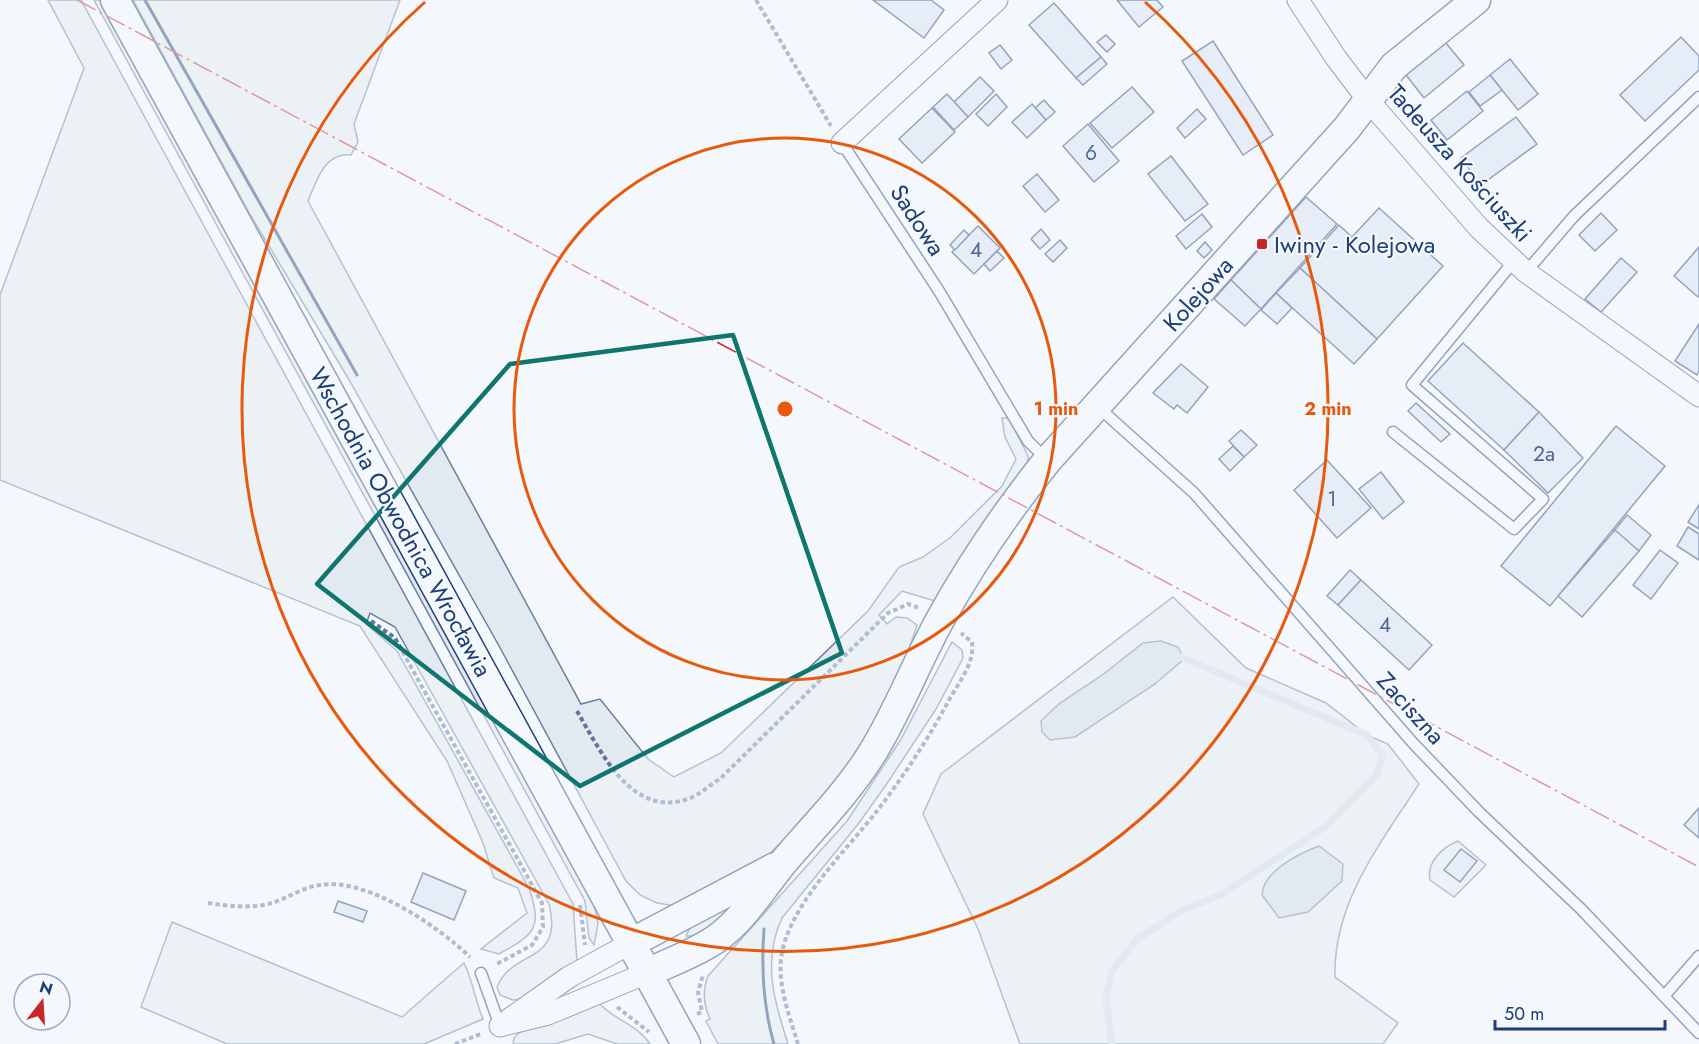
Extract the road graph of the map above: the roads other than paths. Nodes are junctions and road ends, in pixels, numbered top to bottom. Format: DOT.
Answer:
graph roads {
  1 [pos="115,0"];
  2 [pos="997,0"];
  3 [pos="1298,0"];
  4 [pos="1476,0"];
  5 [pos="1699,97"];
  6 [pos="1368,100"];
  7 [pos="842,142"];
  8 [pos="1520,266"];
  9 [pos="1699,396"];
  10 [pos="1098,406"];
  11 [pos="1393,432"];
  12 [pos="1047,461"];
  13 [pos="783,864"];
  14 [pos="631,943"];
  15 [pos="1699,956"];
  16 [pos="481,973"];
  17 [pos="647,973"];
  18 [pos="1665,995"];
  19 [pos="500,1026"];
  20 [pos="1699,1032"];
  21 [pos="686,1044"];
  1 -- 14 [label="street, Wschodnia Obwodnica Wrocławia"];
  2 -- 7 [label="street"];
  3 -- 6 [label="street, Tadeusza Kościuszki"];
  4 -- 6 [label="street, Kolejowa"];
  5 -- 8 [label="lane"];
  6 -- 8 [label="street, Tadeusza Kościuszki"];
  6 -- 10 [label="street, Kolejowa"];
  7 -- 12 [label="lane, Sadowa"];
  8 -- 9 [label="street, Tadeusza Kościuszki"];
  8 -- 11 [label="lane"];
  10 -- 12 [label="street, Kolejowa"];
  10 -- 18 [label="lane, Zaciszna"];
  12 -- 13 [label="street, Kolejowa"];
  13 -- 14 [label="street"];
  13 -- 17 [label="street, Kolejowa"];
  14 -- 17 [label="street, Wschodnia Obwodnica Wrocławia"];
  14 -- 19 [label="street"];
  15 -- 18 [label="lane"];
  16 -- 19 [label="lane"];
  17 -- 19 [label="street"];
  17 -- 21 [label="street, Wschodnia Obwodnica Wrocławia"];
  18 -- 20 [label="lane, Zaciszna"];
}
